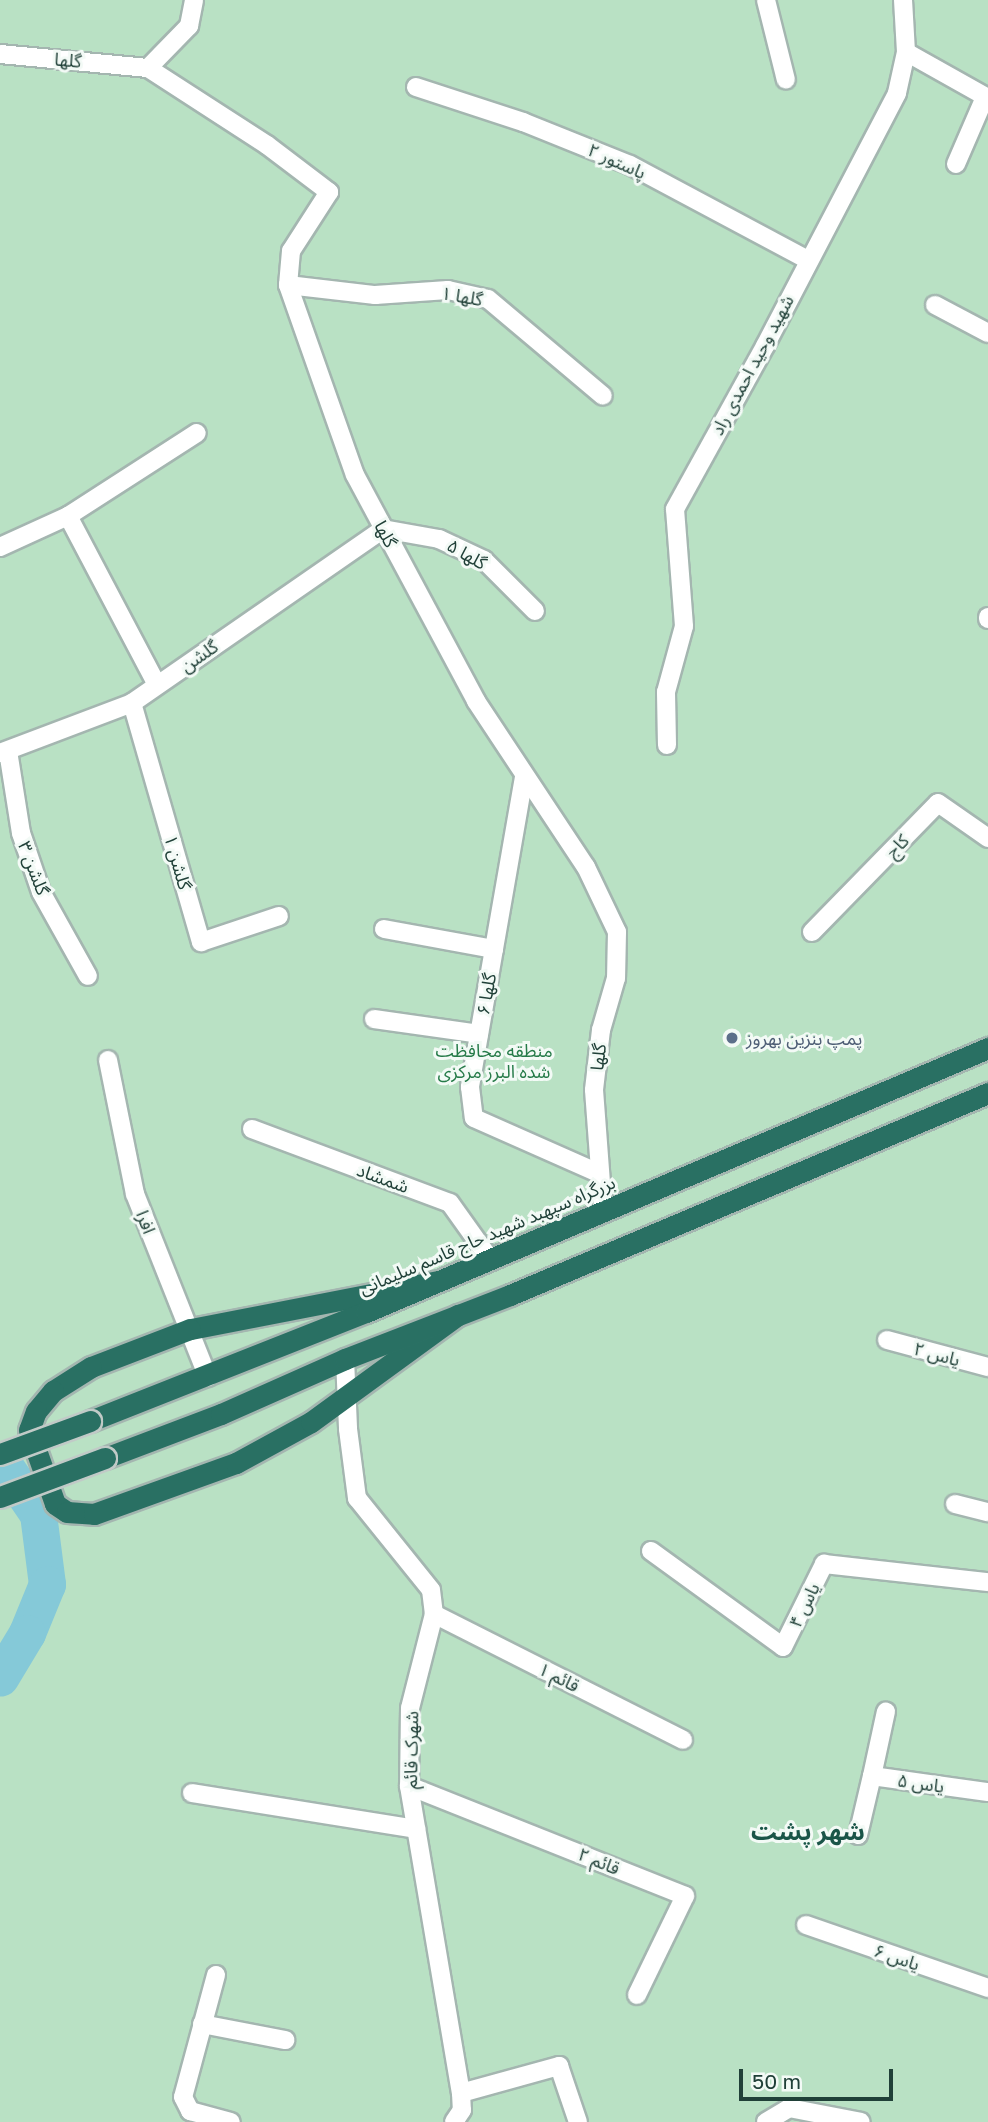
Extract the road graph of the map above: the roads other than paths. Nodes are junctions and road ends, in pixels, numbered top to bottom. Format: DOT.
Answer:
graph roads {
  1 [pos="194,0"];
  2 [pos="766,0"];
  3 [pos="904,0"];
  4 [pos="906,52"];
  5 [pos="0,54"];
  6 [pos="148,68"];
  7 [pos="786,80"];
  8 [pos="416,87"];
  9 [pos="986,97"];
  10 [pos="956,164"];
  11 [pos="808,260"];
  12 [pos="288,285"];
  13 [pos="935,305"];
  14 [pos="988,333"];
  15 [pos="603,396"];
  16 [pos="197,433"];
  17 [pos="68,516"];
  18 [pos="383,529"];
  19 [pos="0,547"];
  20 [pos="535,611"];
  21 [pos="157,685"];
  22 [pos="132,703"];
  23 [pos="667,745"];
  24 [pos="4,752"];
  25 [pos="524,777"];
  26 [pos="988,838"];
  27 [pos="279,916"];
  28 [pos="384,929"];
  29 [pos="813,932"];
  30 [pos="494,949"];
  31 [pos="88,976"];
  32 [pos="374,1019"];
  33 [pos="479,1034"];
  34 [pos="988,1048"];
  35 [pos="108,1060"];
  36 [pos="988,1093"];
  37 [pos="252,1129"];
  38 [pos="598,1173"];
  39 [pos="603,1209"];
  40 [pos="490,1259"];
  41 [pos="438,1281"];
  42 [pos="458,1315"];
  43 [pos="190,1329"];
  44 [pos="887,1340"];
  45 [pos="345,1359"];
  46 [pos="988,1367"];
  47 [pos="208,1377"];
  48 [pos="346,1394"];
  49 [pos="0,1454"];
  50 [pos="0,1497"];
  51 [pos="955,1504"];
  52 [pos="988,1512"];
  53 [pos="651,1551"];
  54 [pos="988,1582"];
  55 [pos="435,1614"];
  56 [pos="886,1711"];
  57 [pos="682,1741"];
  58 [pos="872,1776"];
  59 [pos="409,1786"];
  60 [pos="192,1793"];
  61 [pos="988,1793"];
  62 [pos="416,1829"];
  63 [pos="859,1835"];
  64 [pos="806,1925"];
  65 [pos="216,1975"];
  66 [pos="988,1988"];
  67 [pos="637,1995"];
  68 [pos="202,2024"];
  69 [pos="285,2040"];
  70 [pos="461,2093"];
  71 [pos="230,2122"];
  72 [pos="454,2122"];
  73 [pos="578,2122"];
  74 [pos="766,2122"];
  75 [pos="861,2122"];
  1 -- 6 [label="street"];
  2 -- 7 [label="street"];
  3 -- 4 [label="street, شهید وحید احمدی راد"];
  4 -- 9 [label="street"];
  4 -- 11 [label="street, شهید وحید احمدی راد"];
  5 -- 6 [label="street, گلها"];
  6 -- 12 [label="street, گلها"];
  8 -- 11 [label="street, پاستور ۲"];
  9 -- 10 [label="street"];
  11 -- 23 [label="street, شهید وحید احمدی راد"];
  12 -- 15 [label="street, گلها ۱"];
  12 -- 18 [label="street, گلها"];
  13 -- 14 [label="street"];
  16 -- 17 [label="street"];
  17 -- 19 [label="street"];
  17 -- 21 [label="street"];
  18 -- 20 [label="street, گلها ۵"];
  18 -- 21 [label="street, گلشن"];
  18 -- 25 [label="street, گلها"];
  21 -- 22 [label="street, گلشن"];
  22 -- 24 [label="street, گلشن"];
  22 -- 27 [label="street, گلشن ۱"];
  24 -- 31 [label="street, گلشن ۳"];
  25 -- 30 [label="street, گلها ۶"];
  25 -- 38 [label="street, گلها"];
  26 -- 29 [label="street, کاج"];
  28 -- 30 [label="street"];
  30 -- 33 [label="street, گلها ۶"];
  32 -- 33 [label="street"];
  33 -- 38 [label="street, گلها ۶"];
  34 -- 39 [label="highway, بزرگراه سپهبد شهید حاج قاسم سلیمانی"];
  35 -- 43 [label="street, افرا"];
  36 -- 42 [label="highway"];
  37 -- 40 [label="street, شمشاد"];
  38 -- 39 [label="street, گلها"];
  39 -- 40 [label="highway, بزرگراه سپهبد شهید حاج قاسم سلیمانی"];
  40 -- 41 [label="highway, بزرگراه سپهبد شهید حاج قاسم سلیمانی"];
  41 -- 43 [label="highway"];
  41 -- 47 [label="highway, بزرگراه سپهبد شهید حاج قاسم سلیمانی"];
  42 -- 45 [label="highway"];
  42 -- 48 [label="highway"];
  43 -- 47 [label="street, افرا"];
  43 -- 48 [label="highway"];
  44 -- 46 [label="street, یاس ۲"];
  45 -- 48 [label="street"];
  45 -- 50 [label="highway, bridge"];
  47 -- 49 [label="highway, بزرگراه سپهبد شهید حاج قاسم سلیمانی, bridge"];
  48 -- 55 [label="street"];
  51 -- 52 [label="street"];
  53 -- 54 [label="street, یاس ۴"];
  55 -- 57 [label="street, قائم ۱"];
  55 -- 59 [label="street, شهرک قائم"];
  56 -- 58 [label="street"];
  58 -- 61 [label="street, یاس ۵"];
  58 -- 63 [label="street, یاس ۵"];
  59 -- 62 [label="street, شهرک قائم"];
  59 -- 67 [label="street, قائم ۲"];
  60 -- 62 [label="street"];
  62 -- 70 [label="street, شهرک قائم"];
  64 -- 66 [label="street, یاس ۶"];
  65 -- 68 [label="street"];
  68 -- 69 [label="street"];
  68 -- 71 [label="street"];
  70 -- 72 [label="street, شهرک قائم"];
  70 -- 73 [label="street"];
  74 -- 75 [label="street"];
}
